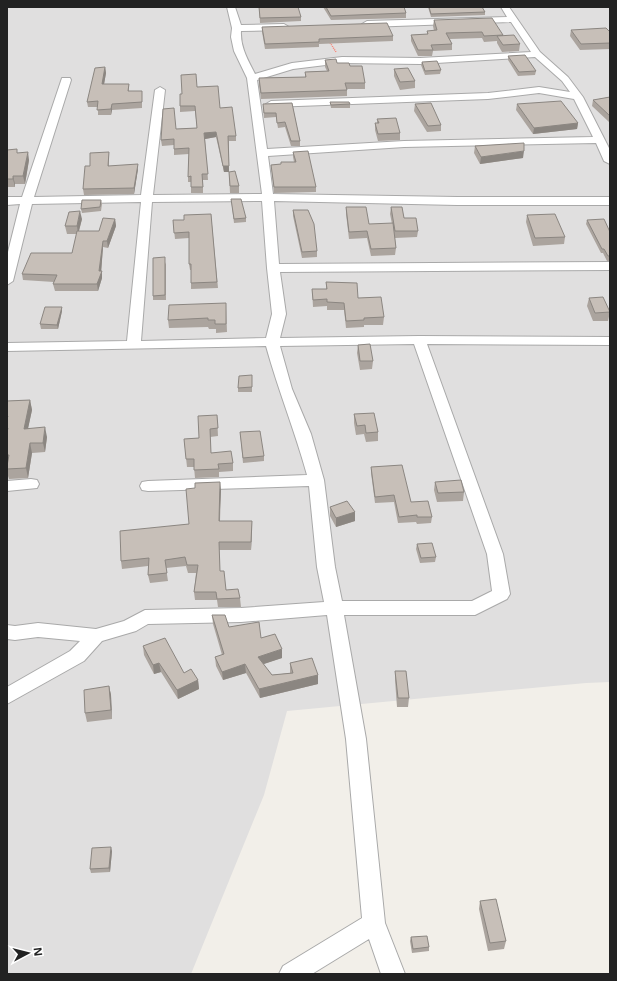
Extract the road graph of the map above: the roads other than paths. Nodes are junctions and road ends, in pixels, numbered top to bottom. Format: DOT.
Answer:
graph roads {
  1 [pos="231,7"];
  2 [pos="505,7"];
  3 [pos="513,19"];
  4 [pos="359,25"];
  5 [pos="292,27"];
  6 [pos="237,28"];
  7 [pos="537,54"];
  8 [pos="252,78"];
  9 [pos="565,79"];
  10 [pos="66,80"];
  11 [pos="160,90"];
  12 [pos="539,90"];
  13 [pos="578,97"];
  14 [pos="255,104"];
  15 [pos="598,140"];
  16 [pos="262,153"];
  17 [pos="610,161"];
  18 [pos="268,197"];
  19 [pos="147,198"];
  20 [pos="27,200"];
  21 [pos="7,201"];
  22 [pos="609,202"];
  23 [pos="610,266"];
  24 [pos="273,268"];
  25 [pos="7,281"];
  26 [pos="419,340"];
  27 [pos="610,341"];
  28 [pos="272,342"];
  29 [pos="134,344"];
  30 [pos="7,347"];
  31 [pos="316,480"];
  32 [pos="31,484"];
  33 [pos="7,486"];
  34 [pos="148,486"];
  35 [pos="335,608"];
  36 [pos="7,632"];
  37 [pos="96,636"];
  38 [pos="7,696"];
  39 [pos="374,923"];
  40 [pos="291,974"];
  41 [pos="393,974"];
  1 -- 6 [label="street"];
  2 -- 3 [label="street"];
  3 -- 4 [label="street"];
  3 -- 7 [label="street"];
  5 -- 6 [label="street"];
  6 -- 8 [label="street"];
  7 -- 8 [label="street"];
  7 -- 9 [label="street"];
  8 -- 14 [label="street"];
  9 -- 12 [label="street"];
  9 -- 13 [label="street"];
  10 -- 20 [label="street"];
  11 -- 19 [label="street"];
  12 -- 13 [label="street"];
  12 -- 14 [label="street"];
  13 -- 15 [label="street"];
  14 -- 16 [label="street"];
  15 -- 16 [label="street"];
  15 -- 17 [label="street"];
  16 -- 18 [label="street"];
  18 -- 19 [label="street"];
  18 -- 22 [label="street"];
  18 -- 24 [label="street"];
  19 -- 20 [label="street"];
  19 -- 29 [label="street"];
  20 -- 21 [label="street"];
  20 -- 25 [label="street"];
  23 -- 24 [label="street"];
  24 -- 28 [label="street"];
  26 -- 27 [label="street"];
  26 -- 28 [label="street"];
  26 -- 35 [label="street"];
  28 -- 29 [label="street"];
  28 -- 31 [label="street"];
  29 -- 30 [label="street"];
  31 -- 34 [label="street"];
  31 -- 35 [label="street"];
  32 -- 33 [label="street"];
  35 -- 37 [label="street"];
  35 -- 39 [label="street"];
  36 -- 37 [label="street"];
  37 -- 38 [label="street"];
  39 -- 40 [label="street"];
  39 -- 41 [label="street"];
}
